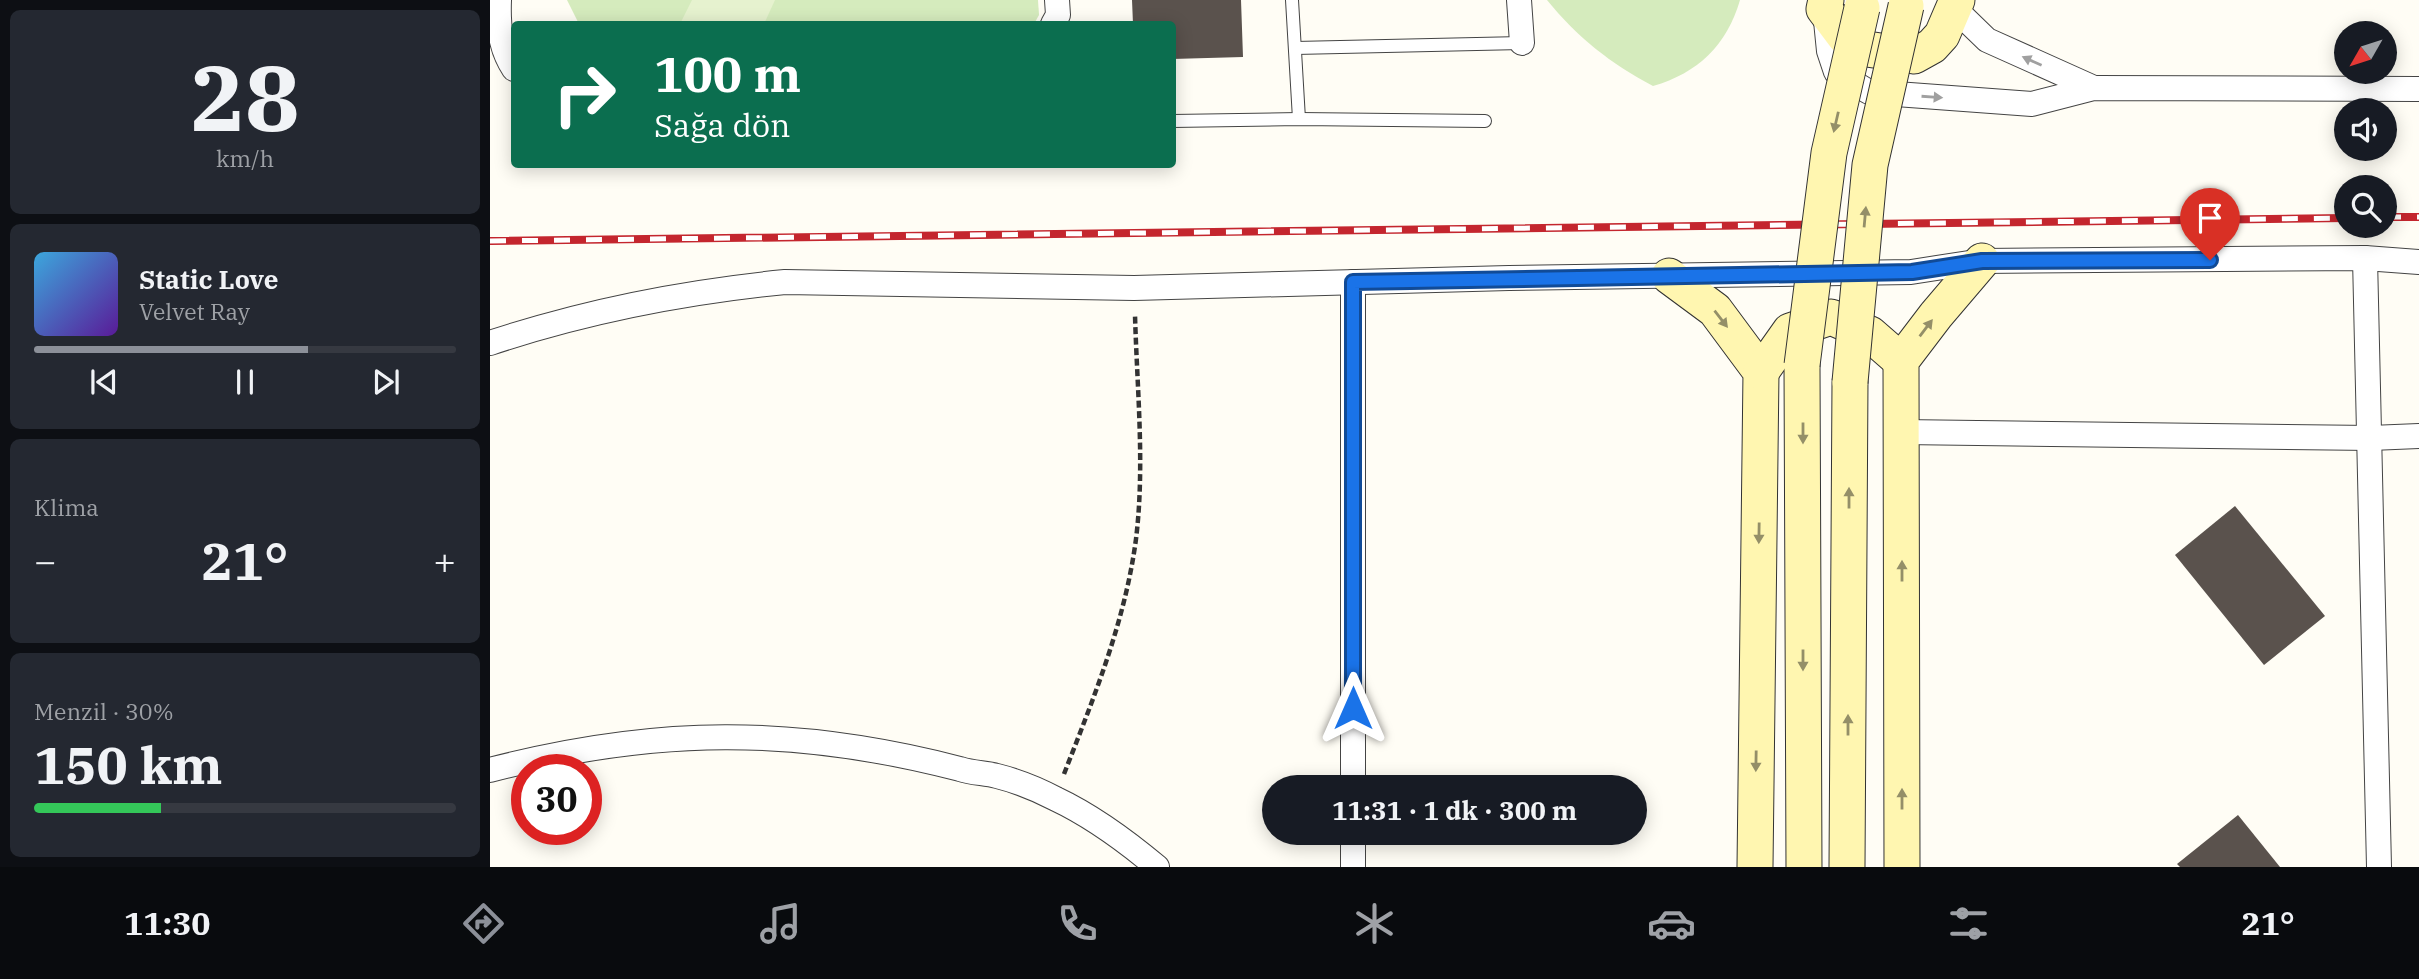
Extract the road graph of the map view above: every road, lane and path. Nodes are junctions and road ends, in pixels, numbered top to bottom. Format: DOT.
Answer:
graph roads {
  1 [pos="499,0"];
  2 [pos="1057,0"];
  3 [pos="1292,0"];
  4 [pos="1519,0"];
  5 [pos="1907,3"];
  6 [pos="1825,4"];
  7 [pos="1862,4"];
  8 [pos="1956,5"];
  9 [pos="1055,21"];
  10 [pos="1522,44"];
  11 [pos="1295,48"];
  12 [pos="511,63"];
  13 [pos="2094,88"];
  14 [pos="2419,89"];
  15 [pos="1299,118"];
  16 [pos="1176,121"];
  17 [pos="1485,121"];
  18 [pos="2365,258"];
  19 [pos="1982,261"];
  20 [pos="2419,262"];
  21 [pos="1669,275"];
  22 [pos="1353,282"];
  23 [pos="1134,288"];
  24 [pos="490,343"];
  25 [pos="1900,361"];
  26 [pos="1760,372"];
  27 [pos="1902,432"];
  28 [pos="2419,436"];
  29 [pos="2371,438"];
  30 [pos="490,770"];
  31 [pos="1353,775"];
  32 [pos="1055,798"];
  33 [pos="1353,845"];
  34 [pos="1157,867"];
  35 [pos="1353,867"];
  36 [pos="1755,867"];
  37 [pos="1804,867"];
  38 [pos="1847,867"];
  39 [pos="1902,867"];
  40 [pos="2379,867"];
  1 -- 12 [label="street"];
  2 -- 9 [label="street"];
  3 -- 11 [label="lane"];
  4 -- 10 [label="street"];
  38 -- 5 [label="street, one-way, bridge"];
  6 -- 8 [label="street"];
  6 -- 13 [label="street, one-way"];
  7 -- 37 [label="street, one-way, bridge"];
  13 -- 8 [label="street, one-way"];
  10 -- 11 [label="lane"];
  11 -- 15 [label="lane"];
  13 -- 14 [label="street"];
  15 -- 16 [label="lane"];
  15 -- 17 [label="lane"];
  18 -- 19 [label="street"];
  18 -- 20 [label="street"];
  18 -- 29 [label="street"];
  19 -- 21 [label="street"];
  25 -- 19 [label="street, one-way"];
  21 -- 22 [label="street"];
  21 -- 26 [label="street, one-way"];
  22 -- 23 [label="street"];
  22 -- 31 [label="street"];
  23 -- 24 [label="street"];
  23 -- 32 [label="path"];
  25 -- 26 [label="street"];
  25 -- 27 [label="street"];
  26 -- 36 [label="street, one-way"];
  27 -- 29 [label="street"];
  39 -- 27 [label="street, one-way"];
  28 -- 29 [label="street"];
  29 -- 40 [label="street"];
  30 -- 32 [label="street"];
  32 -- 34 [label="street"];
  33 -- 35 [label="street"];
}
